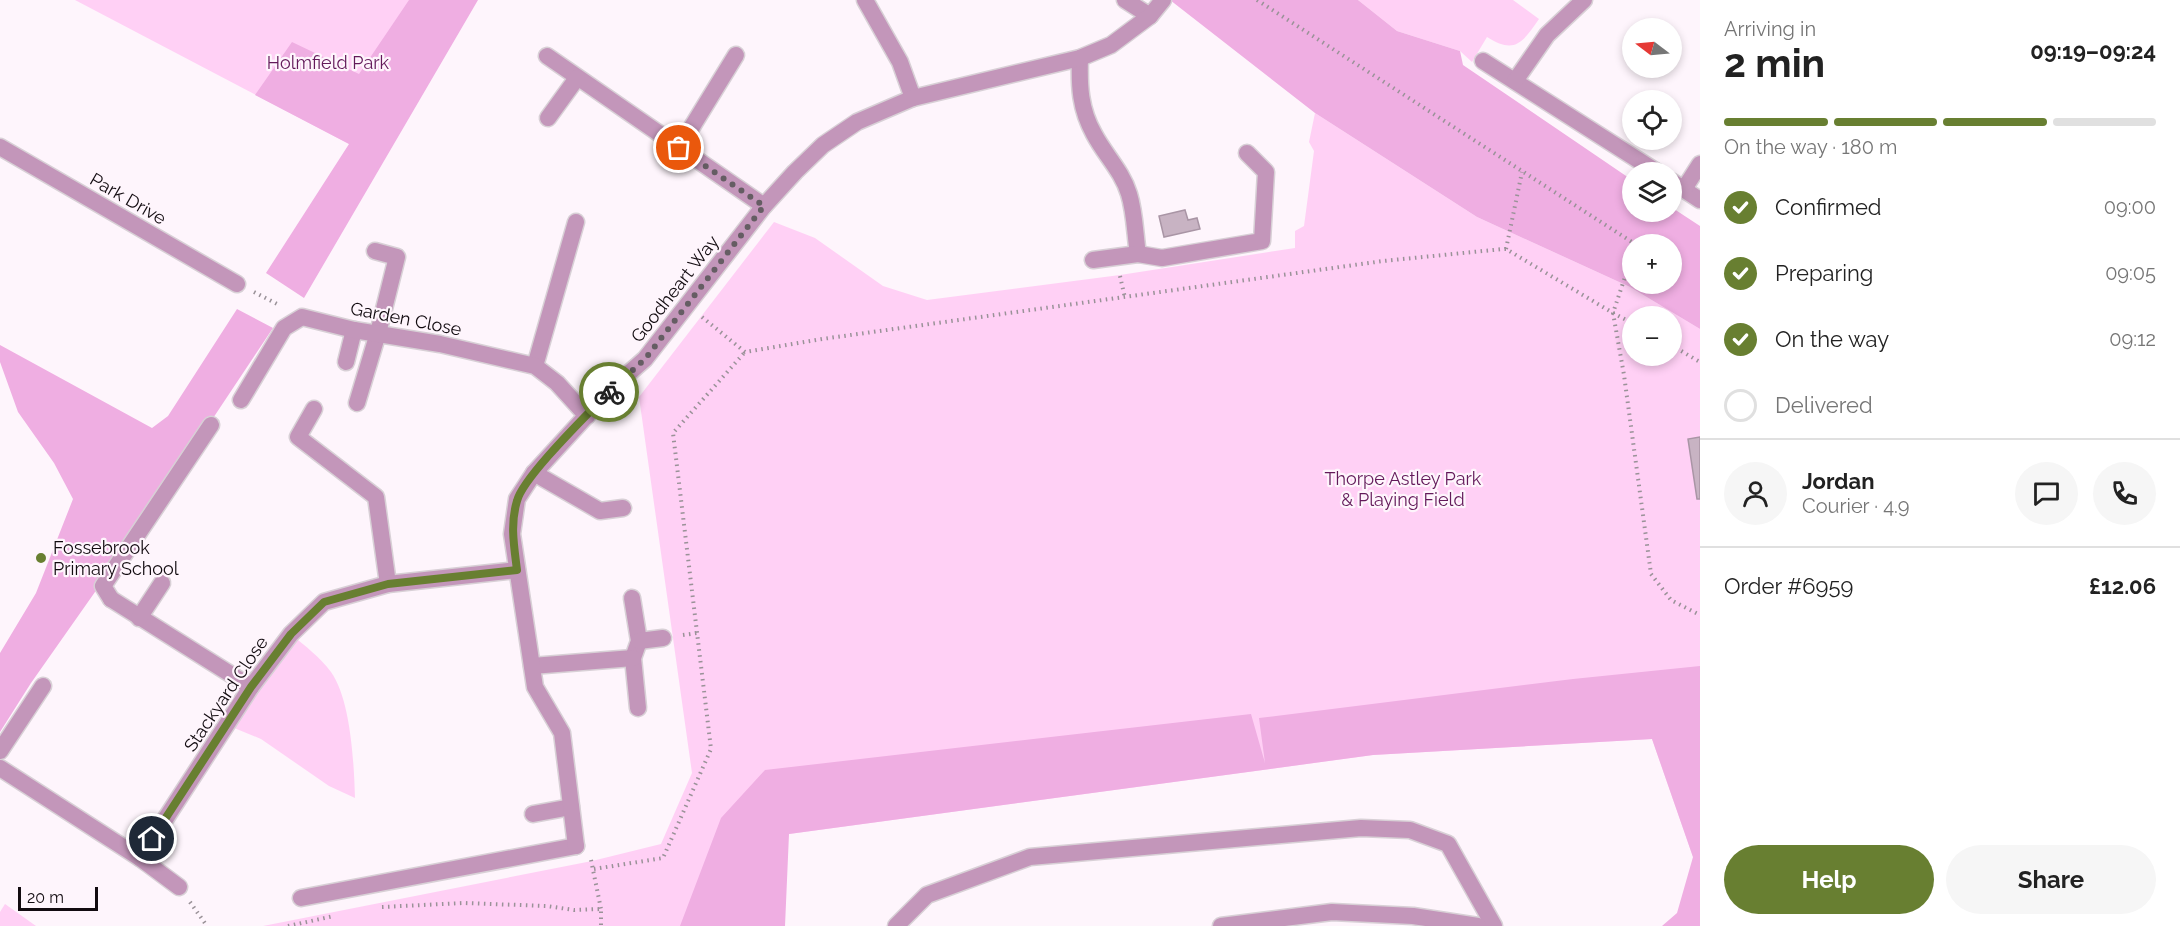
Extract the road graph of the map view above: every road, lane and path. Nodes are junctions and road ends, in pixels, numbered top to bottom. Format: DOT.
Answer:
graph roads {
  1 [pos="865,0"];
  2 [pos="1125,0"];
  3 [pos="1163,0"];
  4 [pos="1257,0"];
  5 [pos="1584,0"];
  6 [pos="1150,16"];
  7 [pos="736,55"];
  8 [pos="547,56"];
  9 [pos="1080,58"];
  10 [pos="1483,61"];
  11 [pos="577,78"];
  12 [pos="1515,81"];
  13 [pos="913,98"];
  14 [pos="548,118"];
  15 [pos="0,147"];
  16 [pos="679,148"];
  17 [pos="1247,153"];
  18 [pos="1641,162"];
  19 [pos="1700,164"];
  20 [pos="1522,172"];
  21 [pos="1682,180"];
  22 [pos="1682,188"];
  23 [pos="1700,201"];
  24 [pos="764,206"];
  25 [pos="576,222"];
  26 [pos="1622,236"];
  27 [pos="1506,249"];
  28 [pos="375,251"];
  29 [pos="1138,254"];
  30 [pos="1094,261"];
  31 [pos="237,284"];
  32 [pos="1622,286"];
  33 [pos="688,305"];
  34 [pos="1613,313"];
  35 [pos="302,317"];
  36 [pos="1622,318"];
  37 [pos="354,330"];
  38 [pos="378,333"];
  39 [pos="1682,351"];
  40 [pos="745,352"];
  41 [pos="346,362"];
  42 [pos="1700,362"];
  43 [pos="535,366"];
  44 [pos="241,400"];
  45 [pos="357,402"];
  46 [pos="314,409"];
  47 [pos="587,416"];
  48 [pos="211,425"];
  49 [pos="534,473"];
  50 [pos="623,508"];
  51 [pos="517,570"];
  52 [pos="162,583"];
  53 [pos="388,584"];
  54 [pos="632,598"];
  55 [pos="1700,615"];
  56 [pos="139,618"];
  57 [pos="663,638"];
  58 [pos="639,641"];
  59 [pos="633,658"];
  60 [pos="532,666"];
  61 [pos="43,686"];
  62 [pos="251,687"];
  63 [pos="638,708"];
  64 [pos="0,751"];
  65 [pos="0,768"];
  66 [pos="571,807"];
  67 [pos="533,814"];
  68 [pos="576,846"];
  69 [pos="140,858"];
  70 [pos="594,869"];
  71 [pos="179,887"];
  72 [pos="302,898"];
  73 [pos="374,908"];
  74 [pos="601,909"];
  75 [pos="341,914"];
  76 [pos="207,926"];
  77 [pos="288,926"];
  78 [pos="601,926"];
  79 [pos="896,926"];
  80 [pos="1221,926"];
  81 [pos="1478,926"];
  82 [pos="1494,926"];
  1 -- 13 [label="street"];
  2 -- 6 [label="street"];
  3 -- 6 [label="street, Goodheart Way"];
  4 -- 20 [label="path"];
  5 -- 12 [label="street"];
  6 -- 9 [label="street, Goodheart Way"];
  7 -- 16 [label="street"];
  8 -- 11 [label="street"];
  9 -- 13 [label="street, Goodheart Way"];
  9 -- 29 [label="street"];
  10 -- 12 [label="street"];
  11 -- 14 [label="street"];
  11 -- 16 [label="street"];
  12 -- 18 [label="street"];
  13 -- 24 [label="street, Goodheart Way"];
  15 -- 31 [label="street, Park Drive"];
  16 -- 24 [label="street"];
  17 -- 29 [label="street"];
  19 -- 21 [label="street"];
  20 -- 26 [label="path"];
  20 -- 27 [label="path"];
  22 -- 23 [label="street"];
  24 -- 33 [label="street, Goodheart Way"];
  25 -- 43 [label="street"];
  27 -- 34 [label="path"];
  27 -- 40 [label="path"];
  28 -- 38 [label="street"];
  29 -- 30 [label="street"];
  31 -- 35 [label="path"];
  32 -- 34 [label="path"];
  33 -- 40 [label="path"];
  33 -- 47 [label="street, Goodheart Way"];
  34 -- 36 [label="path"];
  34 -- 55 [label="path"];
  35 -- 37 [label="street, Garden Close"];
  35 -- 44 [label="street"];
  37 -- 38 [label="street, Garden Close"];
  37 -- 41 [label="street"];
  38 -- 43 [label="street, Garden Close"];
  38 -- 45 [label="street"];
  39 -- 42 [label="path"];
  40 -- 70 [label="path"];
  43 -- 47 [label="street, Garden Close"];
  46 -- 53 [label="street"];
  47 -- 49 [label="street, Goodheart Way"];
  48 -- 56 [label="street"];
  49 -- 50 [label="street"];
  49 -- 51 [label="street, Goodheart Way"];
  51 -- 53 [label="street, Stackyard Close"];
  51 -- 60 [label="street, Goodheart Way"];
  52 -- 56 [label="street"];
  53 -- 62 [label="street, Stackyard Close"];
  54 -- 58 [label="street"];
  56 -- 62 [label="street"];
  57 -- 58 [label="street"];
  58 -- 59 [label="street"];
  59 -- 60 [label="street"];
  59 -- 63 [label="street"];
  60 -- 66 [label="street, Goodheart Way"];
  61 -- 64 [label="street"];
  62 -- 69 [label="street, Stackyard Close"];
  65 -- 69 [label="street"];
  66 -- 67 [label="street"];
  66 -- 68 [label="street, Goodheart Way"];
  68 -- 70 [label="path"];
  68 -- 72 [label="street"];
  69 -- 71 [label="street"];
  70 -- 74 [label="path"];
  71 -- 76 [label="path"];
  73 -- 74 [label="path"];
  74 -- 78 [label="path"];
  75 -- 77 [label="path"];
  79 -- 82 [label="street"];
  80 -- 81 [label="street"];
}
